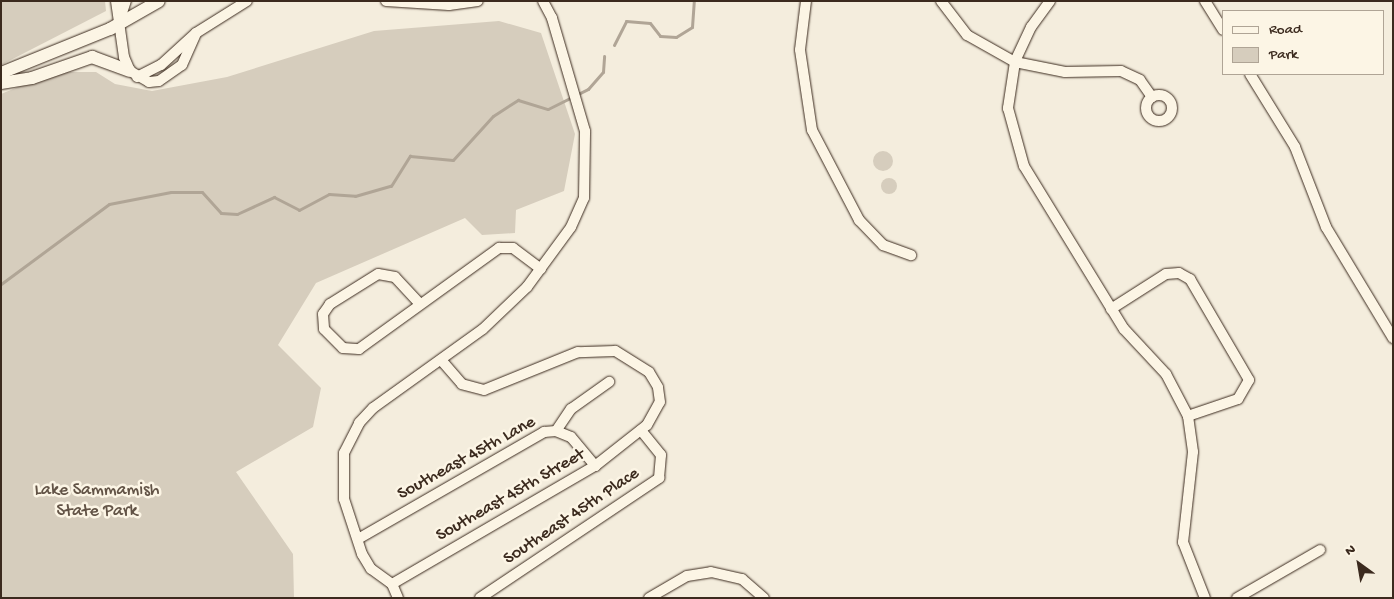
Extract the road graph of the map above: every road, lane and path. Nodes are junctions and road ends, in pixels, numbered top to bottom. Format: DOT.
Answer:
graph roads {
  1 [pos="116,1"];
  2 [pos="126,1"];
  3 [pos="159,1"];
  4 [pos="246,1"];
  5 [pos="386,1"];
  6 [pos="478,1"];
  7 [pos="543,1"];
  8 [pos="806,1"];
  9 [pos="941,1"];
  10 [pos="1050,1"];
  11 [pos="1205,1"];
  12 [pos="118,25"];
  13 [pos="1222,28"];
  14 [pos="196,33"];
  15 [pos="1015,62"];
  16 [pos="1,73"];
  17 [pos="133,74"];
  18 [pos="1251,75"];
  19 [pos="1,83"];
  20 [pos="1152,97"];
  21 [pos="911,255"];
  22 [pos="541,269"];
  23 [pos="420,304"];
  24 [pos="1111,309"];
  25 [pos="1393,338"];
  26 [pos="441,360"];
  27 [pos="609,382"];
  28 [pos="1188,416"];
  29 [pos="556,430"];
  30 [pos="641,430"];
  31 [pos="595,466"];
  32 [pos="358,539"];
  33 [pos="1320,550"];
  34 [pos="392,584"];
  35 [pos="398,598"];
  36 [pos="480,598"];
  37 [pos="649,598"];
  38 [pos="764,598"];
  39 [pos="1205,598"];
  40 [pos="1236,598"];
  1 -- 12 [label="street"];
  2 -- 12 [label="street"];
  3 -- 12 [label="main road"];
  4 -- 14 [label="street"];
  5 -- 6 [label="street"];
  7 -- 22 [label="street"];
  8 -- 21 [label="street"];
  9 -- 15 [label="street"];
  10 -- 15 [label="street"];
  11 -- 13 [label="street"];
  12 -- 16 [label="main road"];
  12 -- 17 [label="street"];
  14 -- 17 [label="street"];
  14 -- 17 [label="street"];
  15 -- 20 [label="street"];
  15 -- 24 [label="street"];
  17 -- 19 [label="main road"];
  18 -- 25 [label="street"];
  22 -- 23 [label="street"];
  22 -- 26 [label="street"];
  23 -- 23 [label="street"];
  24 -- 28 [label="street"];
  24 -- 28 [label="street"];
  26 -- 30 [label="street, Southeast 45th Street"];
  26 -- 32 [label="street"];
  27 -- 29 [label="street, Southeast 45th Lane"];
  28 -- 39 [label="street"];
  29 -- 31 [label="street"];
  29 -- 32 [label="street, Southeast 45th Lane"];
  30 -- 31 [label="street, Southeast 45th Street"];
  30 -- 36 [label="street, Southeast 45th Place"];
  31 -- 34 [label="street, Southeast 45th Street"];
  32 -- 34 [label="street"];
  33 -- 40 [label="street"];
  34 -- 35 [label="street"];
  37 -- 38 [label="street"];
}
